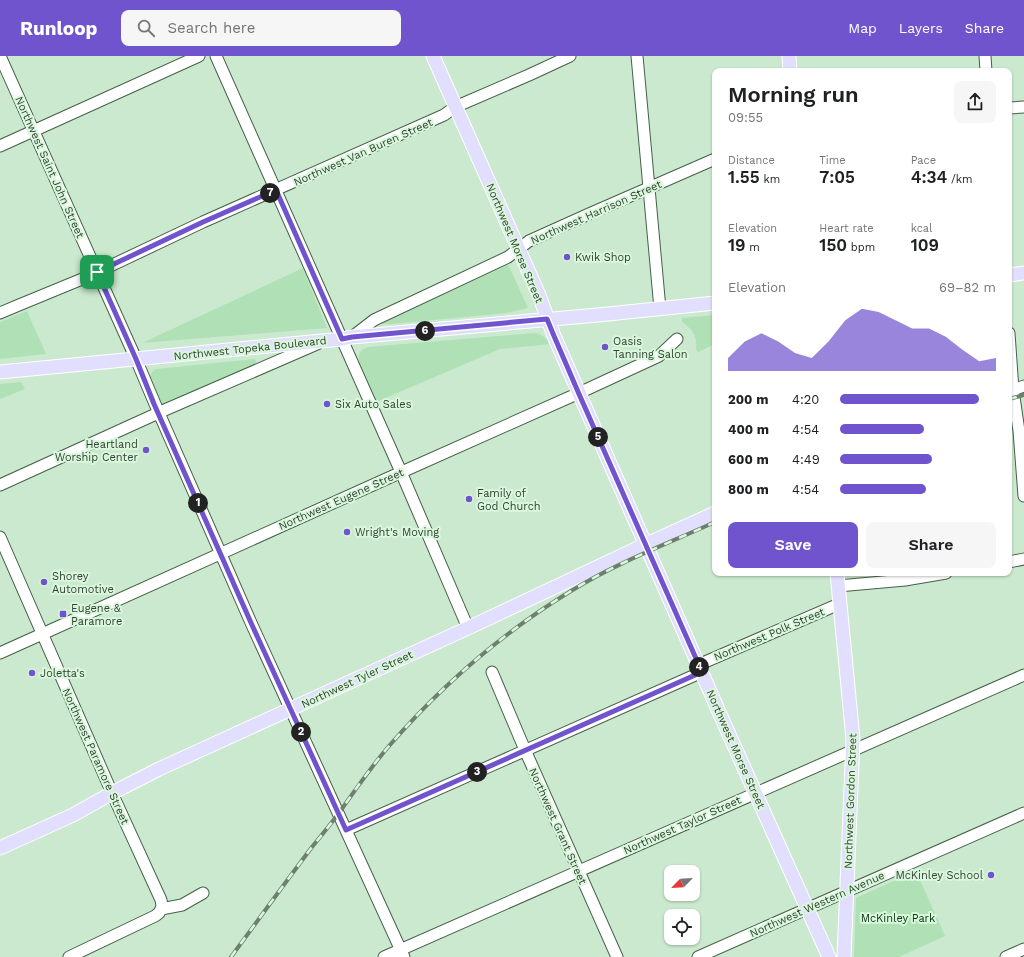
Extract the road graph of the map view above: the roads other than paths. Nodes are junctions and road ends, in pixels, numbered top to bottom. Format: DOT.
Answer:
graph roads {
  1 [pos="0,56"];
  2 [pos="199,56"];
  3 [pos="216,56"];
  4 [pos="433,56"];
  5 [pos="570,56"];
  6 [pos="637,56"];
  7 [pos="789,56"];
  8 [pos="985,56"];
  9 [pos="790,68"];
  10 [pos="986,68"];
  11 [pos="455,107"];
  12 [pos="1024,107"];
  13 [pos="1012,108"];
  14 [pos="34,131"];
  15 [pos="0,146"];
  16 [pos="712,160"];
  17 [pos="649,188"];
  18 [pos="276,190"];
  19 [pos="519,250"];
  20 [pos="97,272"];
  21 [pos="1024,273"];
  22 [pos="1012,275"];
  23 [pos="712,304"];
  24 [pos="660,309"];
  25 [pos="0,314"];
  26 [pos="547,319"];
  27 [pos="347,338"];
  28 [pos="677,339"];
  29 [pos="324,340"];
  30 [pos="136,359"];
  31 [pos="0,372"];
  32 [pos="1012,376"];
  33 [pos="1024,386"];
  34 [pos="1013,390"];
  35 [pos="579,394"];
  36 [pos="158,413"];
  37 [pos="1017,431"];
  38 [pos="401,472"];
  39 [pos="0,485"];
  40 [pos="1024,496"];
  41 [pos="712,514"];
  42 [pos="0,537"];
  43 [pos="646,545"];
  44 [pos="221,554"];
  45 [pos="1024,559"];
  46 [pos="1012,561"];
  47 [pos="837,576"];
  48 [pos="928,576"];
  49 [pos="838,586"];
  50 [pos="839,604"];
  51 [pos="468,628"];
  52 [pos="43,634"];
  53 [pos="0,653"];
  54 [pos="700,668"];
  55 [pos="492,672"];
  56 [pos="1024,675"];
  57 [pos="291,710"];
  58 [pos="525,750"];
  59 [pos="852,750"];
  60 [pos="112,793"];
  61 [pos="755,793"];
  62 [pos="1024,813"];
  63 [pos="346,830"];
  64 [pos="0,848"];
  65 [pos="578,871"];
  66 [pos="847,892"];
  67 [pos="203,893"];
  68 [pos="807,908"];
  69 [pos="161,909"];
  70 [pos="1024,949"];
  71 [pos="402,953"];
  72 [pos="69,957"];
  73 [pos="384,957"];
  74 [pos="617,957"];
  75 [pos="698,957"];
  76 [pos="829,957"];
  77 [pos="844,957"];
  78 [pos="1006,957"];
  1 -- 14 [label="street, Northwest Saint John Street"];
  2 -- 14 [label="street"];
  3 -- 18 [label="street"];
  4 -- 11 [label="main road, Northwest Morse Street"];
  5 -- 11 [label="street, Northwest Van Buren Street"];
  6 -- 17 [label="street"];
  7 -- 9 [label="main road"];
  8 -- 10 [label="street"];
  11 -- 18 [label="street, Northwest Van Buren Street"];
  11 -- 19 [label="main road, Northwest Morse Street"];
  12 -- 13 [label="street"];
  14 -- 15 [label="street"];
  14 -- 20 [label="street, Northwest Saint John Street"];
  16 -- 17 [label="street, Northwest Harrison Street"];
  17 -- 19 [label="street, Northwest Harrison Street"];
  17 -- 24 [label="street"];
  18 -- 20 [label="street, Northwest Van Buren Street"];
  18 -- 27 [label="street"];
  19 -- 26 [label="main road, Northwest Morse Street"];
  19 -- 27 [label="street, Northwest Harrison Street"];
  20 -- 25 [label="street, Northwest Van Buren Street"];
  20 -- 30 [label="street, Northwest Saint John Street"];
  21 -- 22 [label="main road"];
  23 -- 24 [label="main road, Northwest Topeka Boulevard"];
  24 -- 26 [label="main road, Northwest Topeka Boulevard"];
  26 -- 27 [label="main road, Northwest Topeka Boulevard"];
  26 -- 35 [label="main road, Northwest Morse Street"];
  27 -- 29 [label="main road, Northwest Topeka Boulevard"];
  27 -- 38 [label="street"];
  28 -- 35 [label="street, Northwest Eugene Street"];
  29 -- 30 [label="main road, Northwest Topeka Boulevard"];
  29 -- 36 [label="street"];
  30 -- 31 [label="main road, Northwest Topeka Boulevard"];
  30 -- 36 [label="street, Northwest Saint John Street"];
  32 -- 34 [label="street"];
  33 -- 34 [label="street"];
  34 -- 37 [label="street"];
  35 -- 38 [label="street, Northwest Eugene Street"];
  35 -- 43 [label="main road, Northwest Morse Street"];
  36 -- 39 [label="street"];
  36 -- 44 [label="street, Northwest Saint John Street"];
  37 -- 40 [label="street"];
  38 -- 44 [label="street, Northwest Eugene Street"];
  38 -- 51 [label="street"];
  41 -- 43 [label="main road, Northwest Tyler Street"];
  42 -- 52 [label="street, Northwest Paramore Street"];
  43 -- 51 [label="main road, Northwest Tyler Street"];
  43 -- 54 [label="main road, Northwest Morse Street"];
  44 -- 52 [label="street, Northwest Eugene Street"];
  44 -- 57 [label="street, Northwest Saint John Street"];
  45 -- 46 [label="street"];
  47 -- 49 [label="main road, Northwest Gordon Street"];
  48 -- 49 [label="street"];
  49 -- 50 [label="main road, Northwest Gordon Street"];
  50 -- 54 [label="street, Northwest Polk Street"];
  50 -- 59 [label="main road, Northwest Gordon Street"];
  51 -- 57 [label="main road, Northwest Tyler Street"];
  52 -- 53 [label="street, Northwest Eugene Street"];
  52 -- 60 [label="street, Northwest Paramore Street"];
  54 -- 58 [label="street, Northwest Polk Street"];
  54 -- 61 [label="main road, Northwest Morse Street"];
  55 -- 58 [label="street, Northwest Grant Street"];
  56 -- 59 [label="street, Northwest Taylor Street"];
  57 -- 60 [label="main road, Northwest Tyler Street"];
  57 -- 63 [label="street, Northwest Saint John Street"];
  58 -- 63 [label="street, Northwest Polk Street"];
  58 -- 65 [label="street, Northwest Grant Street"];
  59 -- 61 [label="street, Northwest Taylor Street"];
  59 -- 66 [label="main road, Northwest Gordon Street"];
  60 -- 64 [label="main road, Northwest Tyler Street"];
  60 -- 69 [label="street, Northwest Paramore Street"];
  61 -- 65 [label="street, Northwest Taylor Street"];
  61 -- 68 [label="main road, Northwest Morse Street"];
  62 -- 66 [label="street, Northwest Western Avenue"];
  63 -- 71 [label="street, Northwest Saint John Street"];
  65 -- 71 [label="street, Northwest Taylor Street"];
  65 -- 74 [label="street, Northwest Grant Street"];
  66 -- 68 [label="street, Northwest Western Avenue"];
  66 -- 77 [label="main road, Northwest Gordon Street"];
  67 -- 69 [label="street"];
  68 -- 75 [label="street, Northwest Western Avenue"];
  68 -- 76 [label="main road, Northwest Morse Street"];
  69 -- 72 [label="street"];
  70 -- 78 [label="street"];
  71 -- 73 [label="street, Northwest Taylor Street"];
}
